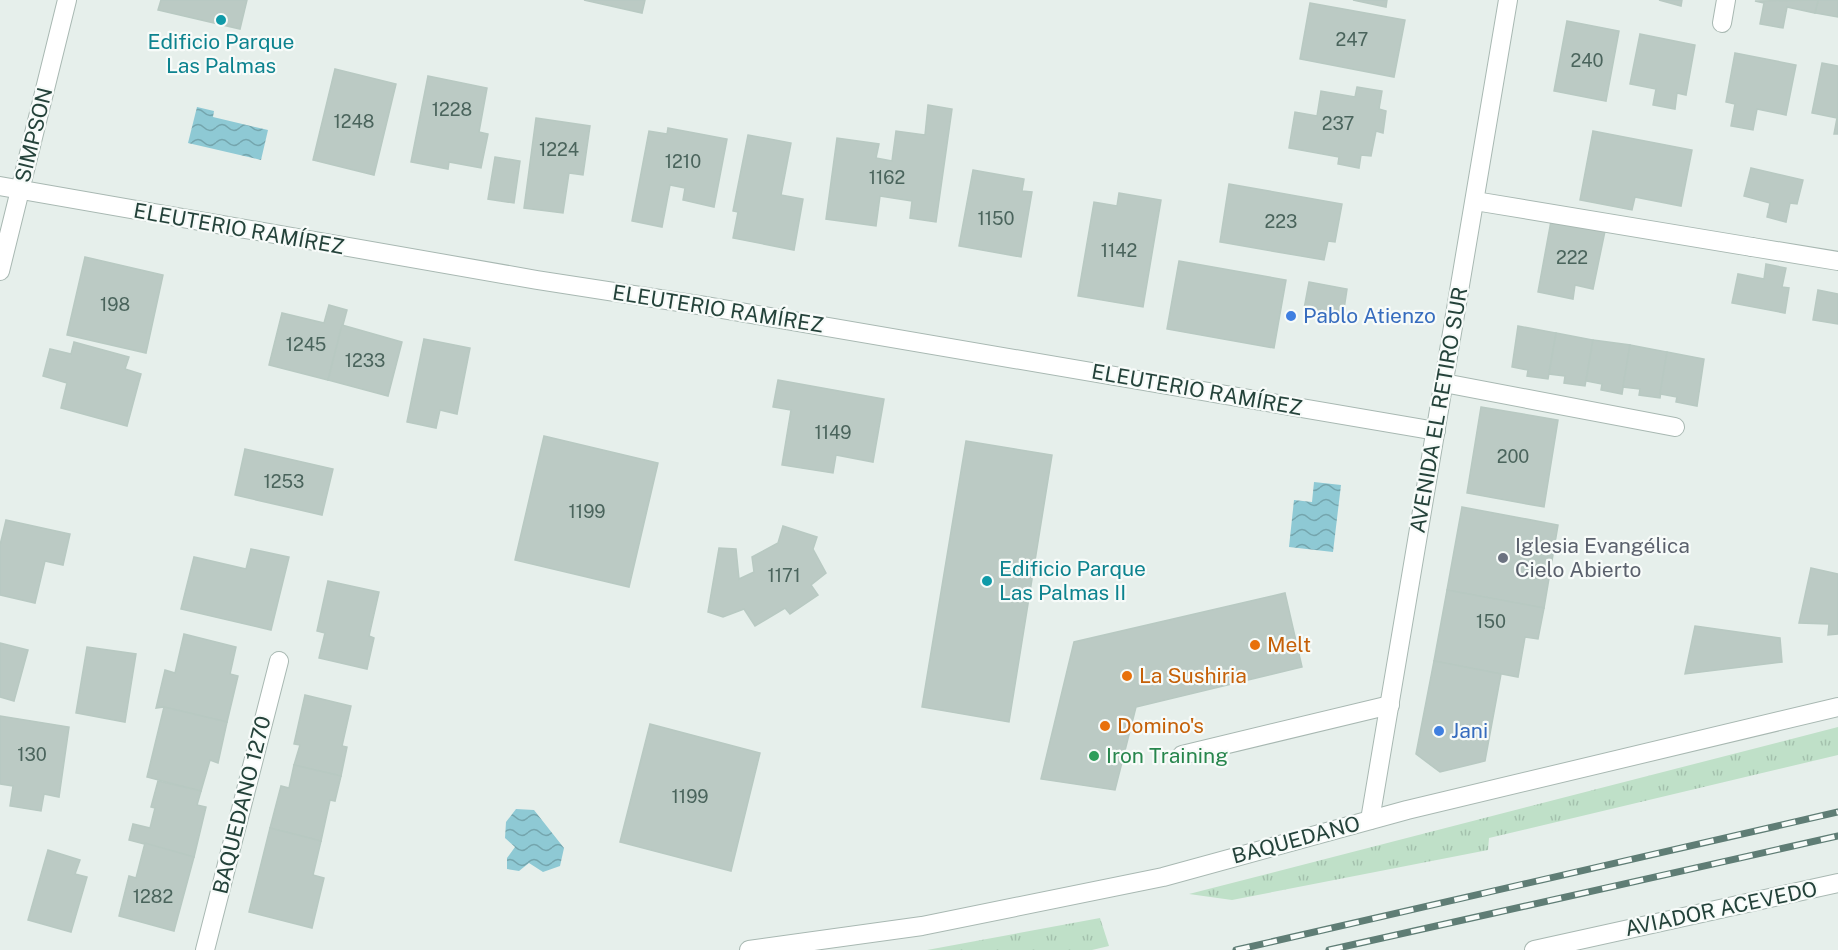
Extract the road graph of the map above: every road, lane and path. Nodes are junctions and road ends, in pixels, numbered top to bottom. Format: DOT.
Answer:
graph roads {
  1 [pos="67,0"];
  2 [pos="1508,0"];
  3 [pos="1726,0"];
  4 [pos="1722,23"];
  5 [pos="0,186"];
  6 [pos="20,191"];
  7 [pos="1475,201"];
  8 [pos="1838,261"];
  9 [pos="0,271"];
  10 [pos="1444,383"];
  11 [pos="1676,426"];
  12 [pos="1436,430"];
  13 [pos="279,661"];
  14 [pos="1390,705"];
  15 [pos="1838,706"];
  16 [pos="1182,755"];
  17 [pos="1370,820"];
  18 [pos="1838,883"];
  19 [pos="205,950"];
  20 [pos="750,950"];
  21 [pos="1534,950"];
  1 -- 6 [label="street, SIMPSON"];
  2 -- 7 [label="street, AVENIDA EL RETIRO SUR"];
  3 -- 4 [label="street"];
  5 -- 6 [label="street, ELEUTERIO RAMÍREZ"];
  6 -- 9 [label="street, SIMPSON"];
  6 -- 12 [label="street, ELEUTERIO RAMÍREZ"];
  7 -- 8 [label="street"];
  7 -- 10 [label="street, AVENIDA EL RETIRO SUR"];
  10 -- 11 [label="street"];
  10 -- 12 [label="street, AVENIDA EL RETIRO SUR"];
  12 -- 14 [label="street, AVENIDA EL RETIRO SUR"];
  13 -- 19 [label="street, BAQUEDANO 1270"];
  14 -- 16 [label="street"];
  14 -- 17 [label="street, AVENIDA EL RETIRO SUR"];
  15 -- 17 [label="street, BAQUEDANO"];
  17 -- 20 [label="street, BAQUEDANO"];
  18 -- 21 [label="street, AVIADOR ACEVEDO"];
}
